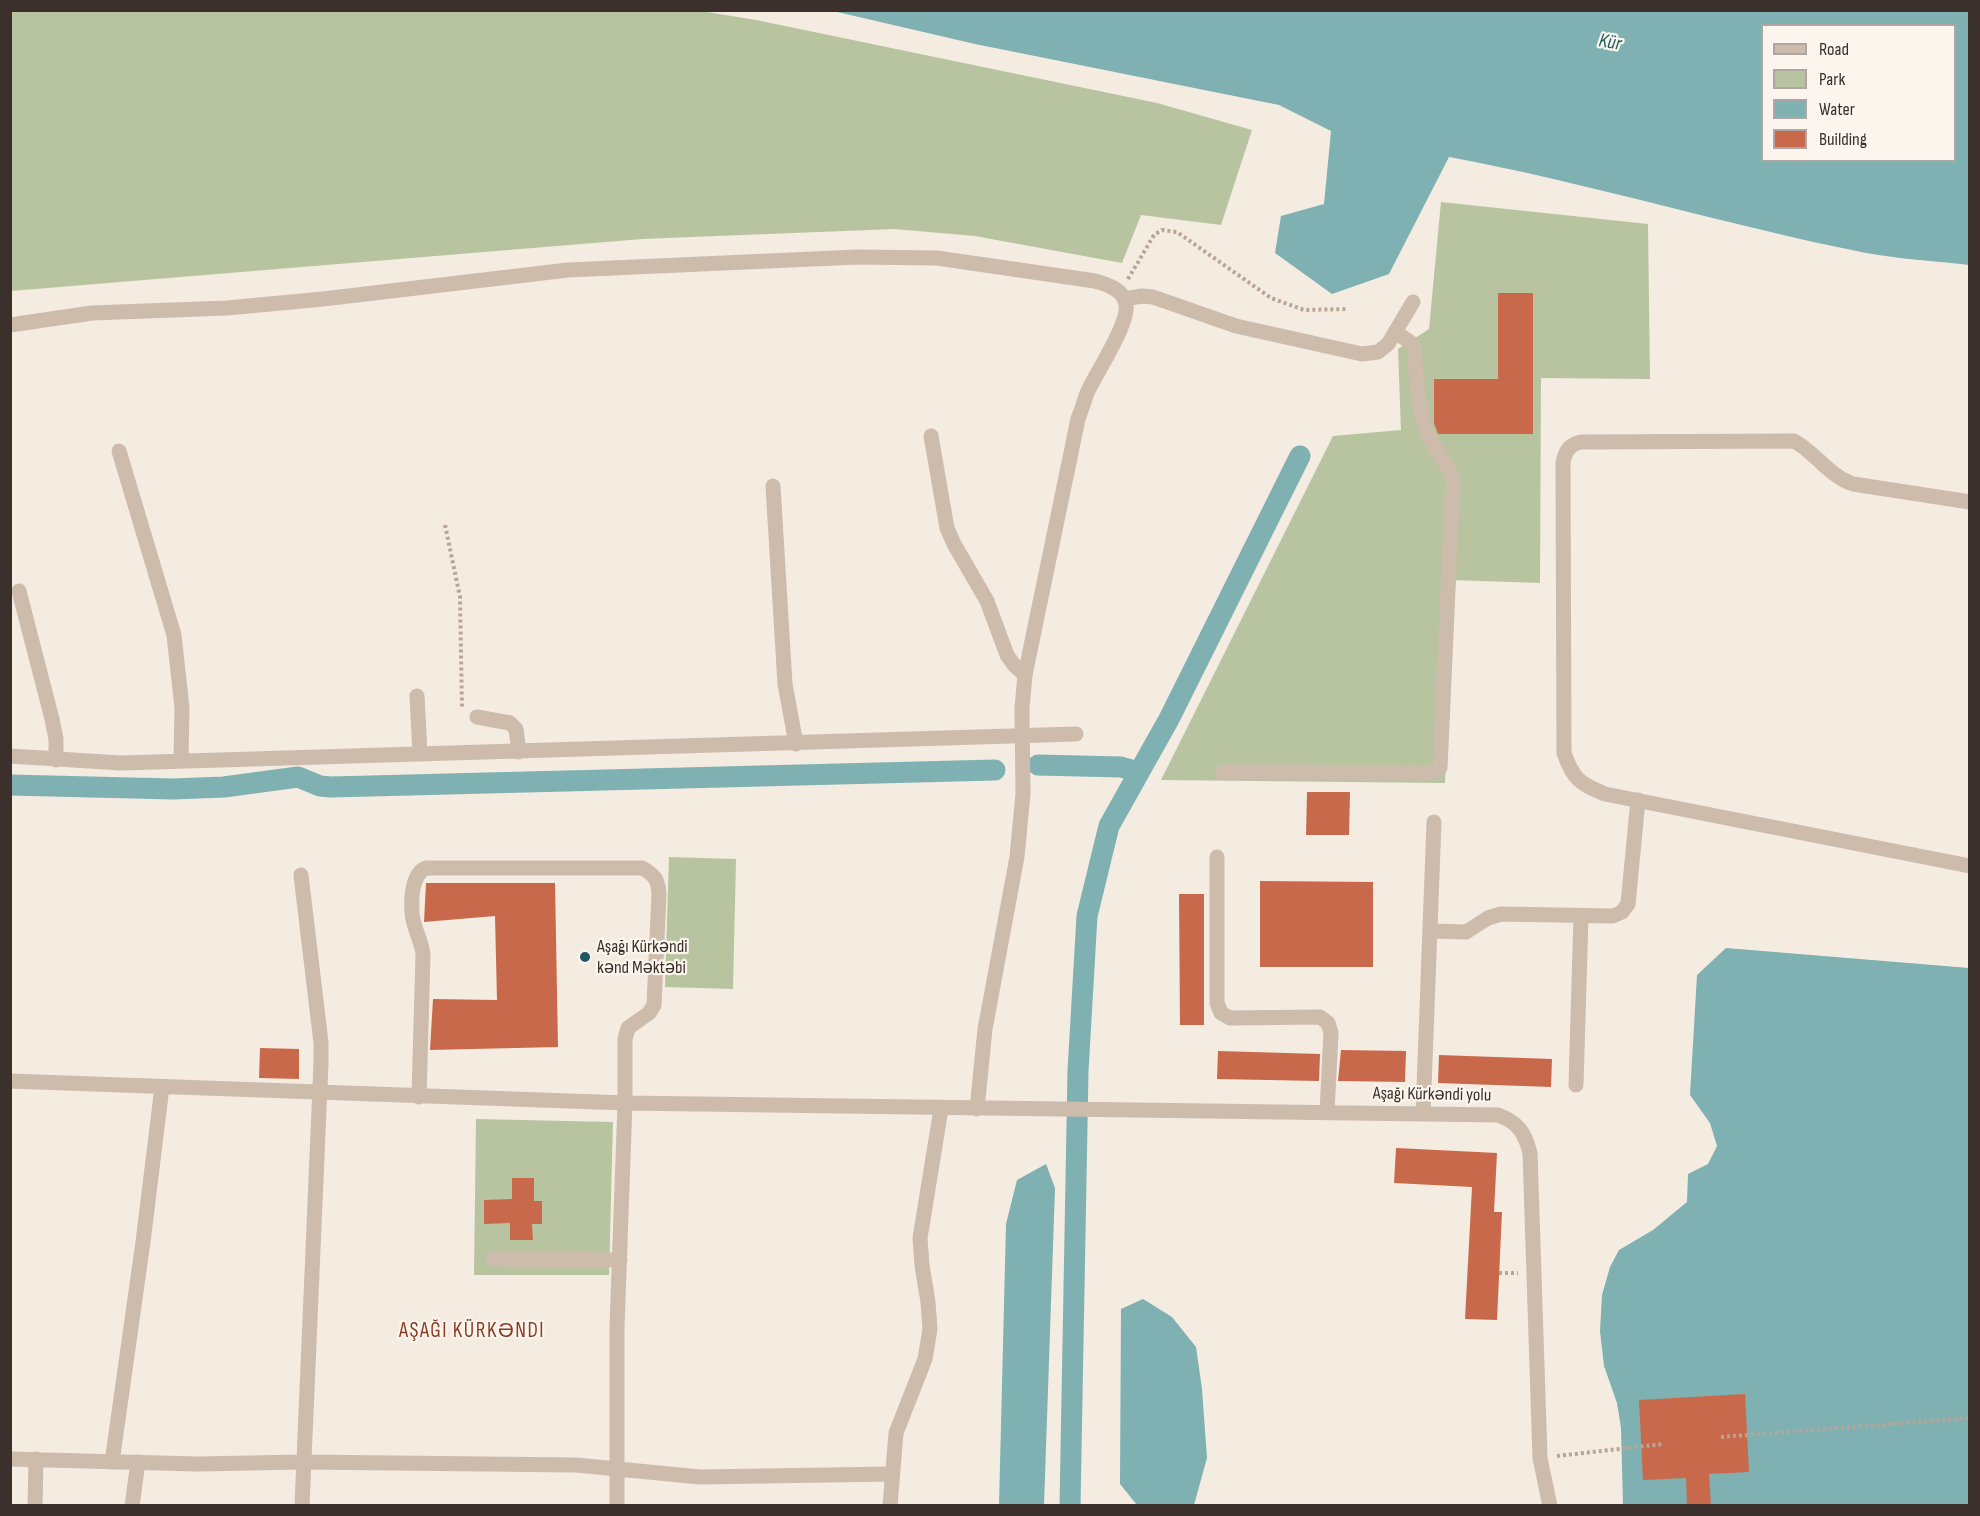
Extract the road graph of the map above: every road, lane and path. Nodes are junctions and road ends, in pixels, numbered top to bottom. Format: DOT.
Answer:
graph roads {
  1 [pos="1122,296"];
  2 [pos="1413,302"];
  3 [pos="1348,309"];
  4 [pos="10,325"];
  5 [pos="1395,332"];
  6 [pos="931,436"];
  7 [pos="119,451"];
  8 [pos="773,486"];
  9 [pos="1970,502"];
  10 [pos="445,525"];
  11 [pos="19,591"];
  12 [pos="1025,675"];
  13 [pos="417,696"];
  14 [pos="470,717"];
  15 [pos="1076,734"];
  16 [pos="1023,736"];
  17 [pos="795,744"];
  18 [pos="519,752"];
  19 [pos="420,754"];
  20 [pos="10,756"];
  21 [pos="56,760"];
  22 [pos="181,761"];
  23 [pos="1222,772"];
  24 [pos="1638,800"];
  25 [pos="1434,822"];
  26 [pos="1217,857"];
  27 [pos="1970,866"];
  28 [pos="301,875"];
  29 [pos="1581,916"];
  30 [pos="1430,931"];
  31 [pos="10,1081"];
  32 [pos="1576,1084"];
  33 [pos="162,1087"];
  34 [pos="320,1094"];
  35 [pos="419,1097"];
  36 [pos="625,1103"];
  37 [pos="941,1109"];
  38 [pos="977,1109"];
  39 [pos="1327,1112"];
  40 [pos="1423,1114"];
  41 [pos="493,1259"];
  42 [pos="620,1260"];
  43 [pos="1970,1418"];
  44 [pos="1721,1437"];
  45 [pos="1664,1444"];
  46 [pos="1540,1458"];
  47 [pos="10,1459"];
  48 [pos="36,1460"];
  49 [pos="112,1462"];
  50 [pos="138,1462"];
  51 [pos="303,1462"];
  52 [pos="617,1468"];
  53 [pos="891,1474"];
  54 [pos="35,1506"];
  55 [pos="132,1506"];
  56 [pos="302,1506"];
  57 [pos="617,1506"];
  58 [pos="890,1506"];
  59 [pos="1550,1506"];
  1 -- 3 [label="path"];
  1 -- 4 [label="street"];
  1 -- 5 [label="street"];
  1 -- 12 [label="street"];
  2 -- 5 [label="street"];
  5 -- 23 [label="street"];
  6 -- 12 [label="street"];
  7 -- 22 [label="street"];
  8 -- 17 [label="street"];
  9 -- 24 [label="street"];
  10 -- 14 [label="path"];
  11 -- 21 [label="street"];
  12 -- 16 [label="street"];
  13 -- 19 [label="street"];
  14 -- 18 [label="street"];
  15 -- 16 [label="street"];
  16 -- 17 [label="street"];
  16 -- 38 [label="street"];
  17 -- 18 [label="street"];
  18 -- 19 [label="street"];
  19 -- 22 [label="street"];
  20 -- 21 [label="street"];
  21 -- 22 [label="street"];
  24 -- 27 [label="street"];
  24 -- 29 [label="street"];
  25 -- 30 [label="street"];
  26 -- 39 [label="street"];
  28 -- 34 [label="street"];
  29 -- 30 [label="street"];
  29 -- 32 [label="street"];
  30 -- 40 [label="street"];
  31 -- 33 [label="street, Aşağı Kürkəndi yolu"];
  33 -- 34 [label="street, Aşağı Kürkəndi yolu"];
  33 -- 49 [label="street"];
  34 -- 35 [label="street, Aşağı Kürkəndi yolu"];
  34 -- 51 [label="street"];
  35 -- 36 [label="street, Aşağı Kürkəndi yolu"];
  35 -- 36 [label="street"];
  36 -- 37 [label="street, Aşağı Kürkəndi yolu"];
  36 -- 42 [label="street"];
  37 -- 38 [label="street, Aşağı Kürkəndi yolu"];
  37 -- 53 [label="street"];
  38 -- 39 [label="street, Aşağı Kürkəndi yolu"];
  39 -- 40 [label="street, Aşağı Kürkəndi yolu"];
  40 -- 46 [label="street, Aşağı Kürkəndi yolu"];
  41 -- 42 [label="street"];
  42 -- 52 [label="street"];
  43 -- 44 [label="path"];
  45 -- 46 [label="path"];
  46 -- 59 [label="street, Aşağı Kürkəndi yolu"];
  47 -- 48 [label="street"];
  48 -- 49 [label="street"];
  48 -- 54 [label="street"];
  49 -- 50 [label="street"];
  50 -- 51 [label="street"];
  50 -- 55 [label="street"];
  51 -- 52 [label="street"];
  51 -- 56 [label="street"];
  52 -- 53 [label="street"];
  52 -- 57 [label="street"];
  53 -- 58 [label="street"];
}
